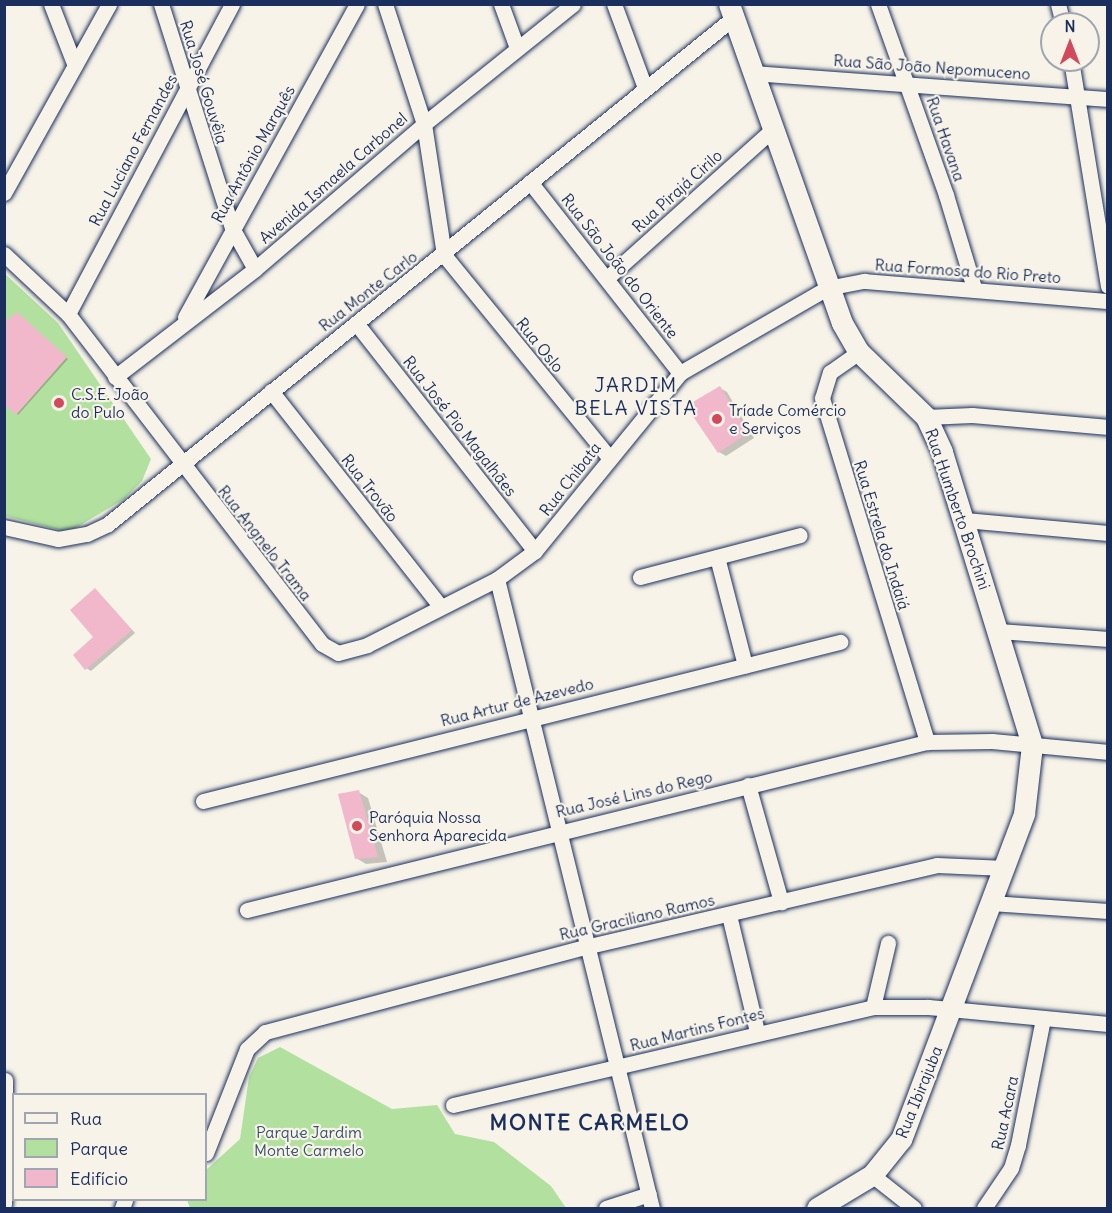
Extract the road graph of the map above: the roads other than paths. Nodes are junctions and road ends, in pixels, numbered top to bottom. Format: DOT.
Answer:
graph roads {
  1 [pos="51,4"];
  2 [pos="109,4"];
  3 [pos="161,4"];
  4 [pos="232,4"];
  5 [pos="357,4"];
  6 [pos="385,4"];
  7 [pos="501,4"];
  8 [pos="573,4"];
  9 [pos="614,4"];
  10 [pos="878,4"];
  11 [pos="731,11"];
  12 [pos="516,48"];
  13 [pos="75,66"];
  14 [pos="1074,72"];
  15 [pos="753,73"];
  16 [pos="907,83"];
  17 [pos="645,88"];
  18 [pos="186,89"];
  19 [pos="1079,96"];
  20 [pos="1107,99"];
  21 [pos="424,124"];
  22 [pos="771,131"];
  23 [pos="530,182"];
  24 [pos="5,193"];
  25 [pos="232,228"];
  26 [pos="4,254"];
  27 [pos="444,255"];
  28 [pos="255,269"];
  29 [pos="607,278"];
  30 [pos="1107,286"];
  31 [pos="827,288"];
  32 [pos="974,288"];
  33 [pos="1107,301"];
  34 [pos="68,314"];
  35 [pos="182,322"];
  36 [pos="356,323"];
  37 [pos="859,352"];
  38 [pos="680,373"];
  39 [pos="115,377"];
  40 [pos="271,391"];
  41 [pos="926,417"];
  42 [pos="1107,427"];
  43 [pos="609,457"];
  44 [pos="180,465"];
  45 [pos="964,520"];
  46 [pos="4,527"];
  47 [pos="1107,533"];
  48 [pos="800,535"];
  49 [pos="535,550"];
  50 [pos="717,556"];
  51 [pos="640,577"];
  52 [pos="497,579"];
  53 [pos="440,606"];
  54 [pos="999,631"];
  55 [pos="1107,639"];
  56 [pos="840,642"];
  57 [pos="322,644"];
  58 [pos="745,665"];
  59 [pos="530,717"];
  60 [pos="927,742"];
  61 [pos="1032,744"];
  62 [pos="1107,752"];
  63 [pos="748,785"];
  64 [pos="203,801"];
  65 [pos="557,831"];
  66 [pos="1005,868"];
  67 [pos="781,902"];
  68 [pos="992,903"];
  69 [pos="247,910"];
  70 [pos="1107,911"];
  71 [pos="729,915"];
  72 [pos="888,943"];
  73 [pos="585,947"];
  74 [pos="873,1007"];
  75 [pos="951,1010"];
  76 [pos="1043,1019"];
  77 [pos="1107,1024"];
  78 [pos="757,1032"];
  79 [pos="617,1066"];
  80 [pos="5,1080"];
  81 [pos="453,1104"];
  82 [pos="207,1150"];
  83 [pos="872,1176"];
  84 [pos="650,1201"];
  85 [pos="4,1204"];
  86 [pos="606,1209"];
  87 [pos="817,1209"];
  88 [pos="914,1209"];
  89 [pos="984,1209"];
  1 -- 13 [label="street"];
  2 -- 13 [label="street"];
  3 -- 18 [label="street, Rua José Gouvêia"];
  4 -- 18 [label="street, Rua Luciano Fernandes"];
  5 -- 25 [label="street, Rua Antônio Marquês"];
  6 -- 21 [label="street"];
  7 -- 12 [label="street"];
  8 -- 12 [label="street, Avenida Ismaela Carbonel"];
  9 -- 17 [label="street"];
  10 -- 16 [label="street, Rua Havana"];
  11 -- 15 [label="street, Rua Humberto Brochini"];
  11 -- 17 [label="street, Rua Monte Carlo"];
  12 -- 21 [label="street, Avenida Ismaela Carbonel"];
  13 -- 24 [label="street"];
  14 -- 19 [label="street"];
  15 -- 16 [label="street, Rua São João Nepomuceno"];
  15 -- 22 [label="street, Rua Humberto Brochini"];
  16 -- 19 [label="street, Rua São João Nepomuceno"];
  16 -- 32 [label="street, Rua Havana"];
  17 -- 23 [label="street, Rua Monte Carlo"];
  18 -- 25 [label="street, Rua José Gouvêia"];
  18 -- 34 [label="street, Rua Luciano Fernandes"];
  19 -- 20 [label="street, Rua São João Nepomuceno"];
  19 -- 30 [label="street"];
  21 -- 27 [label="street"];
  21 -- 28 [label="street, Avenida Ismaela Carbonel"];
  22 -- 29 [label="street, Rua Pirajá Cirilo"];
  22 -- 31 [label="street, Rua Humberto Brochini"];
  23 -- 27 [label="street, Rua Monte Carlo"];
  23 -- 29 [label="street, Rua São João do Oriente"];
  25 -- 28 [label="street, Rua José Gouvêia"];
  25 -- 35 [label="street, Rua Antônio Marquês"];
  26 -- 34 [label="street, Rua Angnelo Trama"];
  27 -- 36 [label="street, Rua Monte Carlo"];
  27 -- 43 [label="street, Rua Oslo"];
  28 -- 35 [label="street, Avenida Ismaela Carbonel"];
  29 -- 38 [label="street, Rua São João do Oriente"];
  31 -- 32 [label="street, Rua Formosa do Rio Preto"];
  31 -- 37 [label="street, Rua Humberto Brochini"];
  31 -- 38 [label="street, Rua Chibata"];
  32 -- 33 [label="street, Rua Formosa do Rio Preto"];
  34 -- 39 [label="street, Rua Angnelo Trama"];
  35 -- 39 [label="street, Avenida Ismaela Carbonel"];
  36 -- 40 [label="street, Rua Monte Carlo"];
  36 -- 49 [label="street, Rua José Pio Magalhães"];
  37 -- 41 [label="street, Rua Humberto Brochini"];
  37 -- 60 [label="street, Rua Estrela do Indaiá"];
  38 -- 43 [label="street, Rua Chibata"];
  39 -- 44 [label="street, Rua Angnelo Trama"];
  40 -- 44 [label="street, Rua Monte Carlo"];
  40 -- 53 [label="street, Rua Trovão"];
  41 -- 42 [label="street"];
  41 -- 45 [label="street, Rua Humberto Brochini"];
  43 -- 49 [label="street, Rua Chibata"];
  44 -- 46 [label="street, Rua Monte Carlo"];
  44 -- 57 [label="street, Rua Angnelo Trama"];
  45 -- 47 [label="street"];
  45 -- 54 [label="street, Rua Humberto Brochini"];
  48 -- 50 [label="street"];
  49 -- 52 [label="street, Rua Chibata"];
  50 -- 51 [label="street"];
  50 -- 58 [label="street"];
  52 -- 53 [label="street, Rua Chibata"];
  52 -- 59 [label="street"];
  53 -- 57 [label="street, Rua Chibata"];
  54 -- 55 [label="street"];
  54 -- 61 [label="street, Rua Humberto Brochini"];
  56 -- 58 [label="street, Rua Artur de Azevedo"];
  58 -- 59 [label="street, Rua Artur de Azevedo"];
  59 -- 64 [label="street, Rua Artur de Azevedo"];
  59 -- 65 [label="street"];
  60 -- 61 [label="street, Rua José Lins do Rego"];
  60 -- 63 [label="street, Rua José Lins do Rego"];
  61 -- 62 [label="street, Rua José Lins do Rego"];
  61 -- 66 [label="street, Rua Humberto Brochini"];
  63 -- 65 [label="street, Rua José Lins do Rego"];
  63 -- 67 [label="street"];
  65 -- 69 [label="street, Rua José Lins do Rego"];
  65 -- 73 [label="street"];
  66 -- 67 [label="street, Rua Graciliano Ramos"];
  66 -- 68 [label="street, Rua Humberto Brochini"];
  67 -- 71 [label="street, Rua Graciliano Ramos"];
  68 -- 70 [label="street"];
  68 -- 75 [label="street, Rua Humberto Brochini"];
  71 -- 73 [label="street, Rua Graciliano Ramos"];
  71 -- 78 [label="street"];
  72 -- 74 [label="street"];
  73 -- 79 [label="street"];
  73 -- 82 [label="street, Rua Graciliano Ramos"];
  74 -- 75 [label="street, Rua Martins Fontes"];
  74 -- 78 [label="street, Rua Martins Fontes"];
  75 -- 76 [label="street, Rua Martins Fontes"];
  75 -- 83 [label="street, Rua Ibirajuba"];
  76 -- 77 [label="street, Rua Martins Fontes"];
  76 -- 89 [label="street, Rua Acara"];
  78 -- 79 [label="street, Rua Martins Fontes"];
  79 -- 81 [label="street, Rua Martins Fontes"];
  79 -- 84 [label="street"];
  80 -- 85 [label="street"];
  83 -- 87 [label="street, Rua Ibirajuba"];
  83 -- 88 [label="street"];
  84 -- 86 [label="street"];
}
